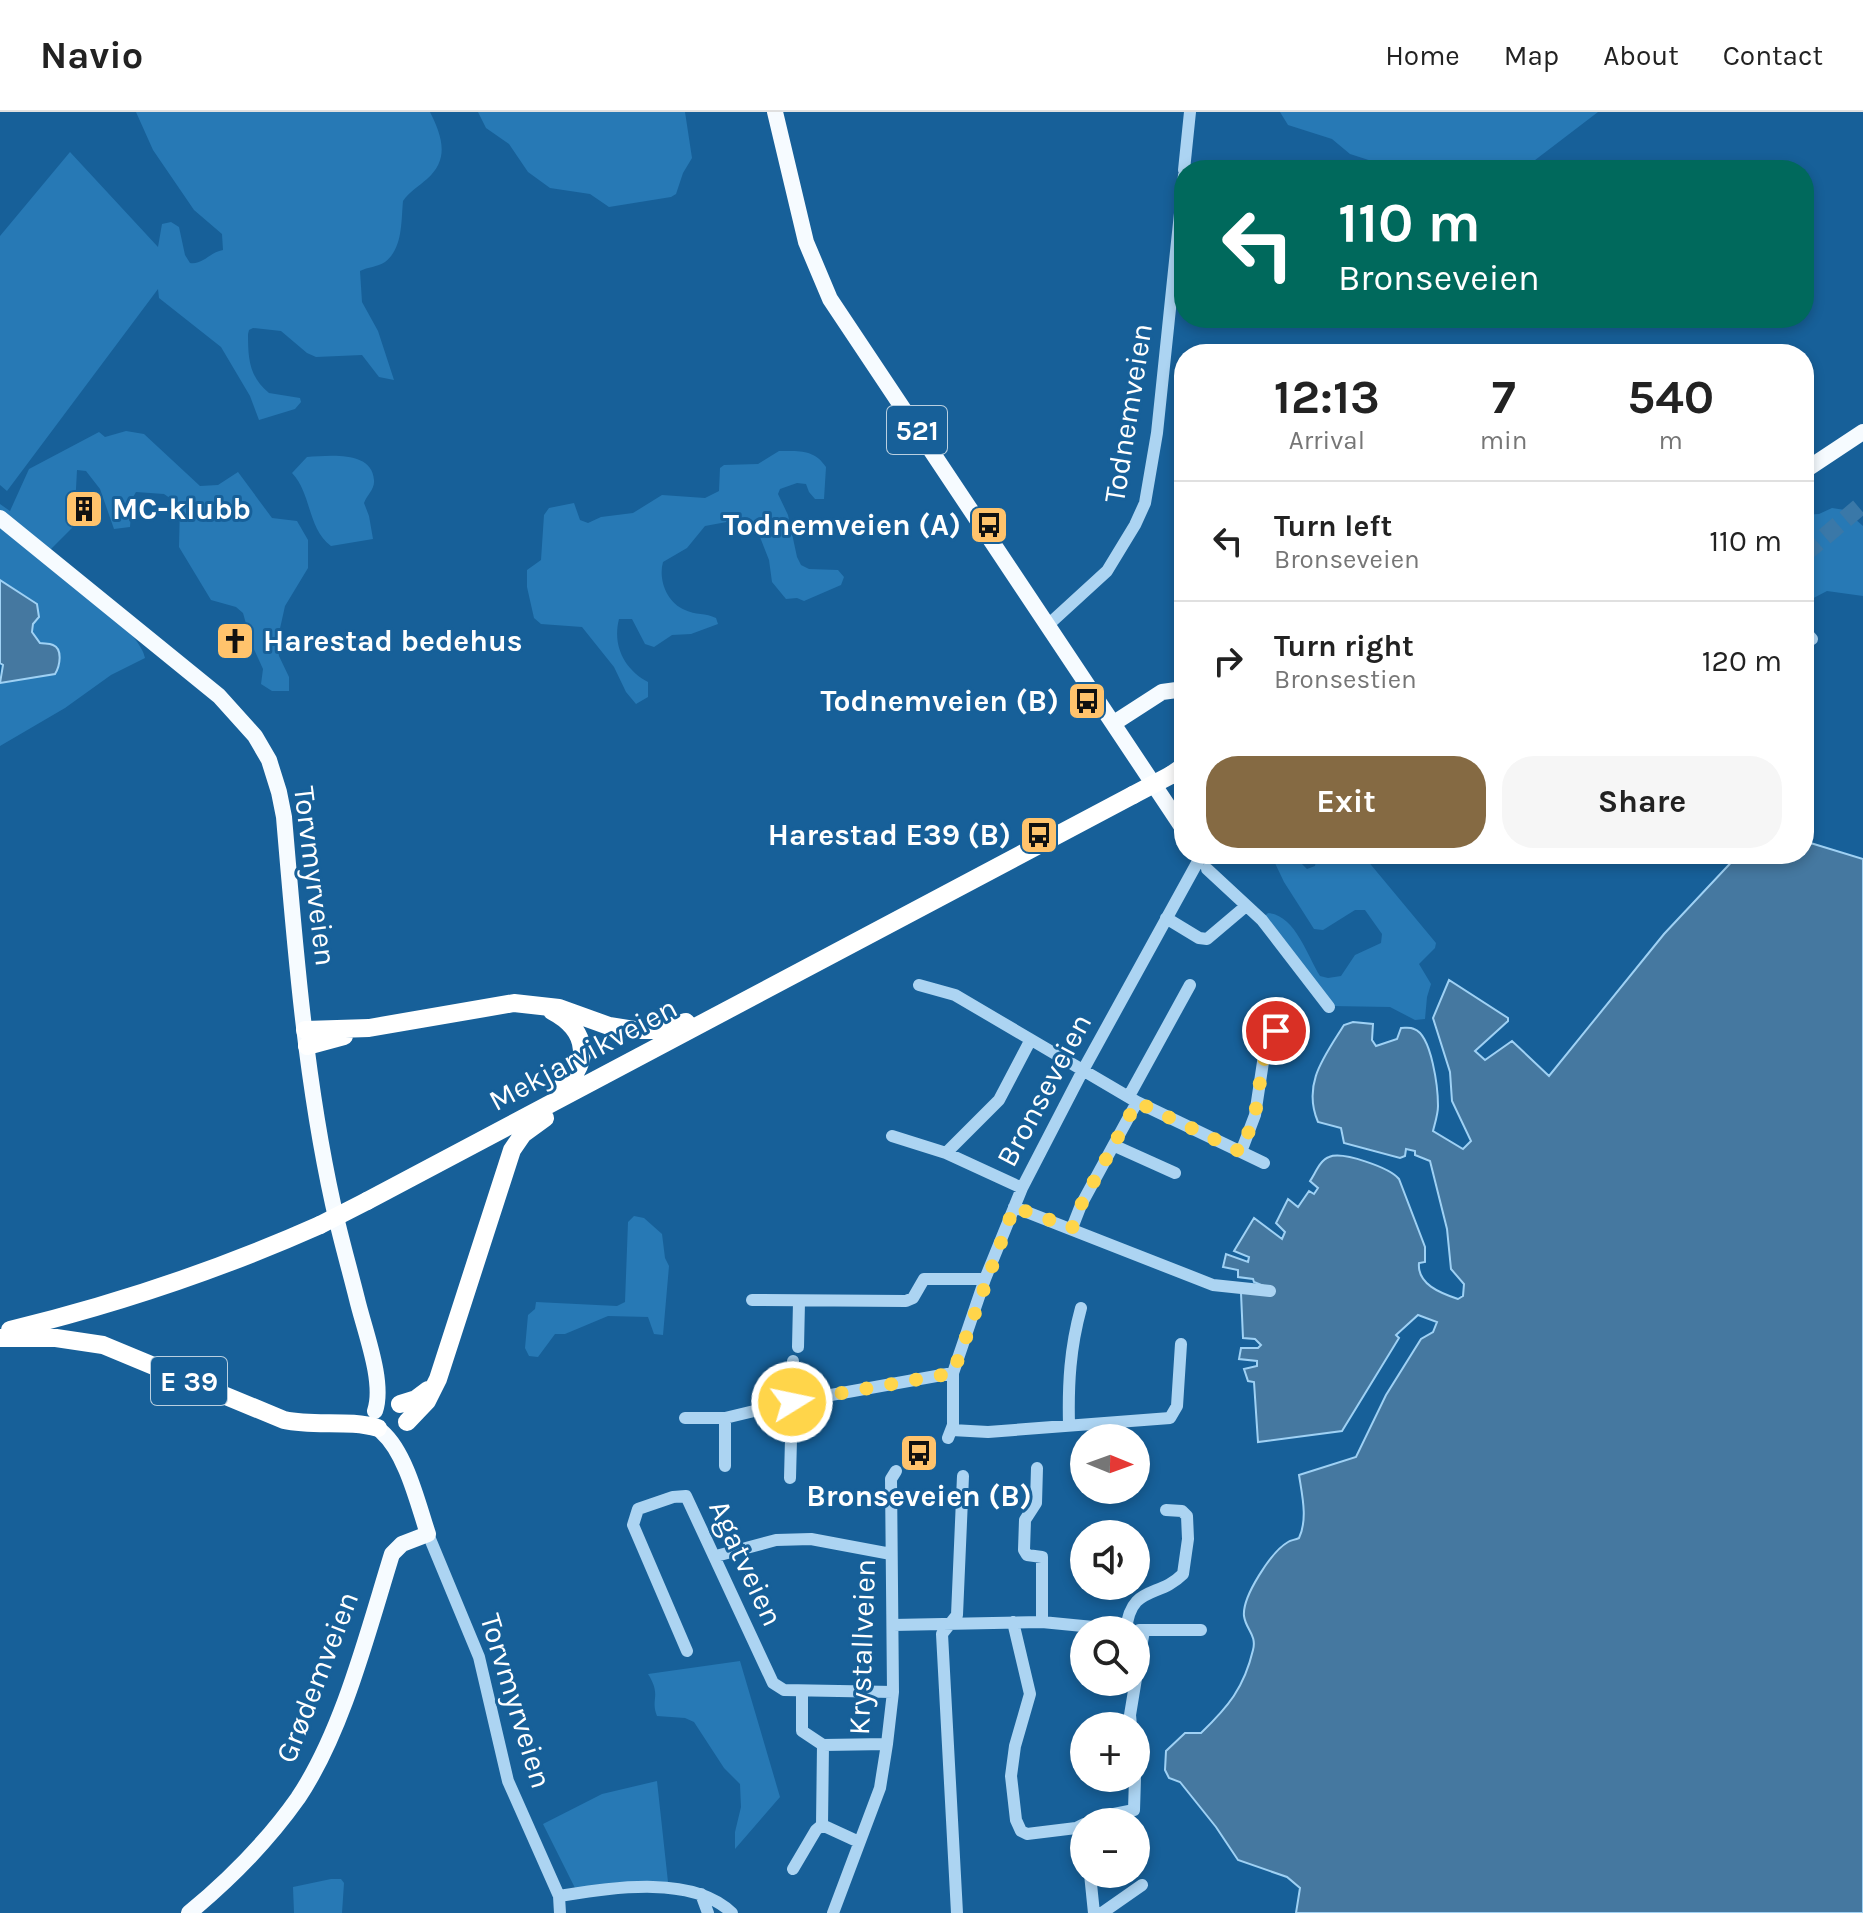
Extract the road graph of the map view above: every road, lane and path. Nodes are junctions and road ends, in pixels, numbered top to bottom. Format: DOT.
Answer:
graph roads {
  1 [pos="775,112"];
  2 [pos="1190,112"];
  3 [pos="1185,160"];
  4 [pos="1174,269"];
  5 [pos="1863,432"];
  6 [pos="1814,464"];
  7 [pos="0,518"];
  8 [pos="1048,625"];
  9 [pos="1174,690"];
  10 [pos="1114,723"];
  11 [pos="1174,774"];
  12 [pos="1174,815"];
  13 [pos="1191,864"];
  14 [pos="1196,864"];
  15 [pos="1207,869"];
  16 [pos="1188,877"];
  17 [pos="1246,906"];
  18 [pos="1166,918"];
  19 [pos="919,985"];
  20 [pos="1190,985"];
  21 [pos="535,1004"];
  22 [pos="1329,1007"];
  23 [pos="727,1009"];
  24 [pos="1276,1031"];
  25 [pos="306,1038"];
  26 [pos="1030,1041"];
  27 [pos="1082,1072"];
  28 [pos="565,1095"];
  29 [pos="1133,1099"];
  30 [pos="538,1109"];
  31 [pos="892,1136"];
  32 [pos="1115,1146"];
  33 [pos="1241,1152"];
  34 [pos="946,1153"];
  35 [pos="1264,1163"];
  36 [pos="1175,1173"];
  37 [pos="1022,1188"];
  38 [pos="1014,1207"];
  39 [pos="1072,1228"];
  40 [pos="985,1279"];
  41 [pos="1270,1291"];
  42 [pos="752,1300"];
  43 [pos="799,1302"];
  44 [pos="1081,1308"];
  45 [pos="0,1335"];
  46 [pos="1181,1344"];
  47 [pos="798,1347"];
  48 [pos="372,1357"];
  49 [pos="793,1361"];
  50 [pos="953,1373"];
  51 [pos="438,1379"];
  52 [pos="398,1402"];
  53 [pos="792,1402"];
  54 [pos="685,1418"];
  55 [pos="725,1418"];
  56 [pos="378,1424"];
  57 [pos="405,1425"];
  58 [pos="1069,1425"];
  59 [pos="725,1466"];
  60 [pos="1037,1468"];
  61 [pos="896,1471"];
  62 [pos="408,1475"];
  63 [pos="963,1476"];
  64 [pos="790,1478"];
  65 [pos="1166,1510"];
  66 [pos="428,1534"];
  67 [pos="891,1554"];
  68 [pos="716,1556"];
  69 [pos="1128,1616"];
  70 [pos="1013,1622"];
  71 [pos="1042,1622"];
  72 [pos="951,1623"];
  73 [pos="893,1625"];
  74 [pos="1070,1625"];
  75 [pos="1150,1630"];
  76 [pos="1201,1630"];
  77 [pos="687,1651"];
  78 [pos="802,1692"];
  79 [pos="893,1692"];
  80 [pos="887,1744"];
  81 [pos="823,1745"];
  82 [pos="822,1825"];
  83 [pos="1070,1829"];
  84 [pos="859,1842"];
  85 [pos="793,1869"];
  86 [pos="1091,1888"];
  87 [pos="1138,1888"];
  88 [pos="701,1894"];
  89 [pos="559,1896"];
  90 [pos="189,1913"];
  91 [pos="560,1913"];
  92 [pos="708,1913"];
  93 [pos="732,1913"];
  94 [pos="833,1913"];
  95 [pos="957,1913"];
  96 [pos="1094,1913"];
  97 [pos="1102,1913"];
  1 -- 8 [label="main road, 521"];
  2 -- 3 [label="street, Todnemveien"];
  4 -- 8 [label="street, Todnemveien"];
  5 -- 6 [label="main road"];
  7 -- 25 [label="main road, Torvmyrveien"];
  8 -- 10 [label="main road, 521"];
  9 -- 10 [label="main road"];
  10 -- 12 [label="main road, 521"];
  11 -- 23 [label="highway, Mekjarvikveien / E 39, bridge"];
  13 -- 16 [label="street, Bronseveien"];
  14 -- 16 [label="street, Bronseveien"];
  15 -- 17 [label="street"];
  16 -- 18 [label="street, Bronseveien"];
  17 -- 18 [label="street"];
  17 -- 22 [label="street"];
  18 -- 27 [label="street, Bronseveien"];
  19 -- 26 [label="street"];
  20 -- 29 [label="street"];
  21 -- 23 [label="highway, E 39"];
  21 -- 25 [label="highway, E 39"];
  21 -- 30 [label="highway, E 39"];
  23 -- 28 [label="highway, Mekjarvikveien / E 39"];
  24 -- 33 [label="street"];
  25 -- 48 [label="main road, Torvmyrveien"];
  26 -- 27 [label="street"];
  26 -- 34 [label="street"];
  27 -- 29 [label="street"];
  27 -- 37 [label="street, Bronseveien"];
  28 -- 30 [label="highway, Mekjarvikveien / E 39"];
  28 -- 51 [label="highway, E 39"];
  29 -- 32 [label="street"];
  29 -- 33 [label="street"];
  30 -- 45 [label="highway, Mekjarvikveien / E 39, bridge"];
  31 -- 34 [label="street"];
  32 -- 36 [label="street"];
  32 -- 39 [label="street"];
  33 -- 35 [label="street"];
  34 -- 37 [label="street"];
  37 -- 38 [label="street, Bronseveien"];
  38 -- 39 [label="street"];
  38 -- 40 [label="street, Bronseveien"];
  39 -- 41 [label="street"];
  40 -- 43 [label="street"];
  40 -- 50 [label="street, Bronseveien"];
  42 -- 43 [label="street"];
  43 -- 47 [label="street"];
  44 -- 58 [label="street"];
  45 -- 56 [label="highway, E 39"];
  46 -- 58 [label="street, Bronseveien"];
  48 -- 52 [label="main road, Torvmyrveien"];
  48 -- 56 [label="main road, Torvmyrveien"];
  49 -- 53 [label="street"];
  50 -- 53 [label="street"];
  50 -- 58 [label="street, Bronseveien"];
  51 -- 52 [label="highway"];
  51 -- 57 [label="highway, E 39"];
  52 -- 56 [label="main road"];
  52 -- 57 [label="main road"];
  53 -- 55 [label="street"];
  53 -- 64 [label="street"];
  54 -- 55 [label="street"];
  55 -- 59 [label="street"];
  56 -- 57 [label="main road"];
  56 -- 62 [label="main road, Torvmyrveien"];
  57 -- 62 [label="main road, Torvmyrveien"];
  60 -- 71 [label="street"];
  61 -- 67 [label="street, Krystallveien"];
  62 -- 66 [label="main road, Torvmyrveien"];
  63 -- 72 [label="street"];
  65 -- 69 [label="street"];
  66 -- 89 [label="street, Torvmyrveien"];
  66 -- 90 [label="main road, Grødemveien"];
  67 -- 68 [label="street"];
  67 -- 73 [label="street, Krystallveien"];
  68 -- 77 [label="street, Agatveien"];
  68 -- 78 [label="street, Agatveien"];
  70 -- 71 [label="street"];
  70 -- 72 [label="street"];
  70 -- 83 [label="street"];
  71 -- 74 [label="street"];
  72 -- 73 [label="street"];
  72 -- 95 [label="street"];
  73 -- 79 [label="street, Krystallveien"];
  75 -- 76 [label="street"];
  78 -- 79 [label="street, Agatveien"];
  78 -- 81 [label="street"];
  79 -- 80 [label="street, Krystallveien"];
  80 -- 81 [label="street"];
  80 -- 84 [label="street, Krystallveien"];
  81 -- 82 [label="street"];
  82 -- 84 [label="street"];
  82 -- 85 [label="street"];
  84 -- 94 [label="street, Krystallveien"];
  86 -- 96 [label="street"];
  87 -- 97 [label="street"];
  88 -- 89 [label="street"];
  88 -- 92 [label="street"];
  88 -- 93 [label="street"];
  89 -- 91 [label="street, Torvmyrveien"];
}
